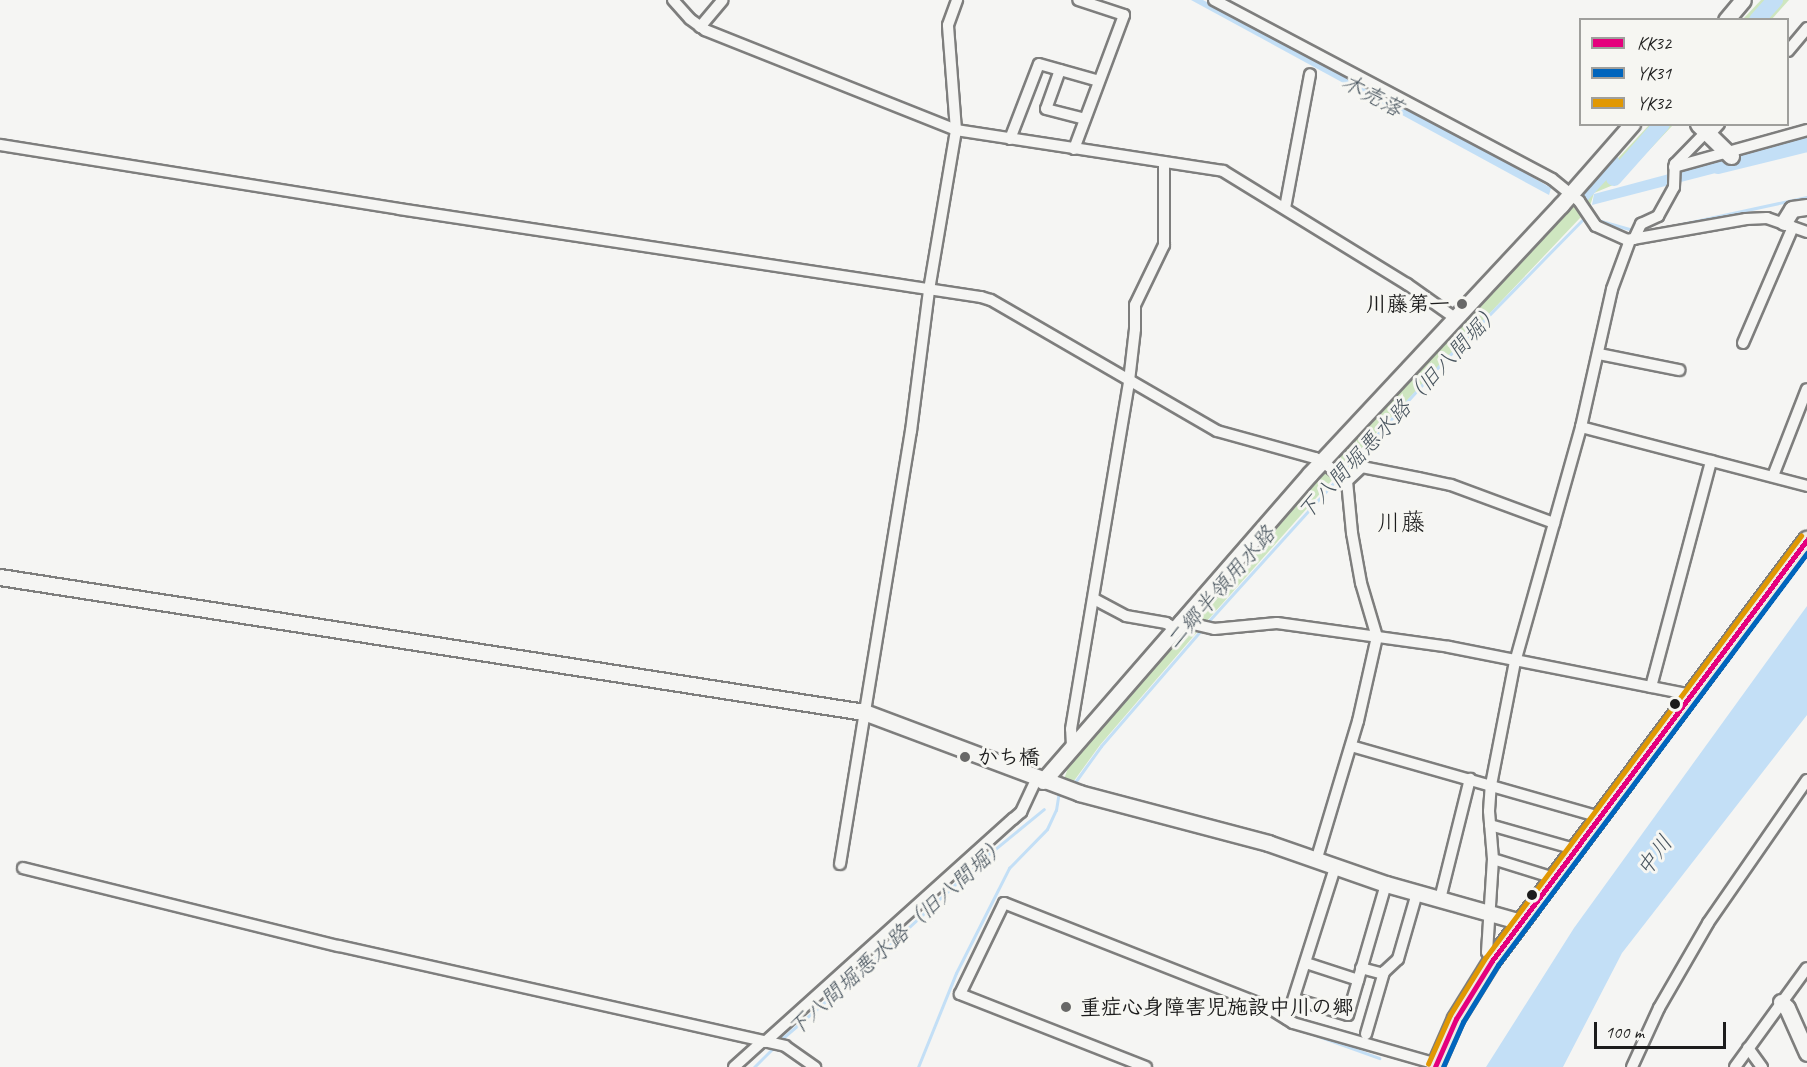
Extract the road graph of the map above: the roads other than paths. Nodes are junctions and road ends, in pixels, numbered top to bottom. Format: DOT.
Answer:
graph roads {
  1 [pos="673,0"];
  2 [pos="723,0"];
  3 [pos="957,0"];
  4 [pos="1078,0"];
  5 [pos="1214,0"];
  6 [pos="1743,0"];
  7 [pos="1728,18"];
  8 [pos="700,27"];
  9 [pos="1807,28"];
  10 [pos="1789,50"];
  11 [pos="1060,70"];
  12 [pos="1310,74"];
  13 [pos="1099,81"];
  14 [pos="1085,119"];
  15 [pos="1630,126"];
  16 [pos="1708,129"];
  17 [pos="956,130"];
  18 [pos="1807,130"];
  19 [pos="1010,140"];
  20 [pos="0,145"];
  21 [pos="1074,149"];
  22 [pos="1730,155"];
  23 [pos="1164,162"];
  24 [pos="1674,167"];
  25 [pos="1574,197"];
  26 [pos="1807,207"];
  27 [pos="1285,208"];
  28 [pos="1789,224"];
  29 [pos="1807,232"];
  30 [pos="1632,239"];
  31 [pos="929,290"];
  32 [pos="1455,318"];
  33 [pos="1743,343"];
  34 [pos="1599,354"];
  35 [pos="1679,370"];
  36 [pos="1129,381"];
  37 [pos="1807,389"];
  38 [pos="1581,427"];
  39 [pos="1712,461"];
  40 [pos="1327,465"];
  41 [pos="1773,476"];
  42 [pos="1347,481"];
  43 [pos="1807,486"];
  44 [pos="1554,523"];
  45 [pos="1807,540"];
  46 [pos="0,577"];
  47 [pos="1094,599"];
  48 [pos="1186,625"];
  49 [pos="1377,637"];
  50 [pos="1515,662"];
  51 [pos="1651,687"];
  52 [pos="1690,695"];
  53 [pos="864,712"];
  54 [pos="1072,746"];
  55 [pos="1351,746"];
  56 [pos="1470,779"];
  57 [pos="1807,780"];
  58 [pos="1044,781"];
  59 [pos="1491,785"];
  60 [pos="1600,817"];
  61 [pos="1490,825"];
  62 [pos="1575,849"];
  63 [pos="1493,859"];
  64 [pos="1316,861"];
  65 [pos="840,864"];
  66 [pos="23,868"];
  67 [pos="1335,868"];
  68 [pos="1554,878"];
  69 [pos="1386,884"];
  70 [pos="1417,893"];
  71 [pos="1440,899"];
  72 [pos="1491,914"];
  73 [pos="1521,922"];
  74 [pos="1492,960"];
  75 [pos="1306,963"];
  76 [pos="1361,968"];
  77 [pos="1807,968"];
  78 [pos="1383,974"];
  79 [pos="1358,980"];
  80 [pos="1295,999"];
  81 [pos="1781,1002"];
  82 [pos="1287,1019"];
  83 [pos="1366,1034"];
  84 [pos="766,1042"];
  85 [pos="1748,1048"];
  86 [pos="1807,1053"];
  87 [pos="1436,1065"];
  88 [pos="734,1067"];
  89 [pos="815,1067"];
  90 [pos="1146,1067"];
  91 [pos="1632,1067"];
  92 [pos="1735,1067"];
  93 [pos="1762,1067"];
  1 -- 8 [label="street"];
  2 -- 8 [label="street"];
  3 -- 17 [label="street"];
  4 -- 13 [label="street"];
  5 -- 25 [label="street"];
  6 -- 7 [label="street"];
  8 -- 17 [label="street"];
  9 -- 10 [label="street"];
  11 -- 13 [label="street"];
  11 -- 14 [label="street"];
  11 -- 19 [label="street"];
  12 -- 27 [label="street"];
  13 -- 14 [label="street"];
  14 -- 21 [label="street"];
  15 -- 25 [label="street"];
  16 -- 22 [label="street"];
  16 -- 24 [label="street"];
  17 -- 19 [label="street"];
  17 -- 31 [label="street"];
  18 -- 22 [label="street"];
  19 -- 21 [label="street"];
  20 -- 31 [label="street"];
  21 -- 23 [label="street"];
  22 -- 24 [label="street"];
  23 -- 27 [label="street"];
  23 -- 36 [label="street"];
  24 -- 30 [label="street"];
  25 -- 30 [label="street"];
  25 -- 32 [label="street"];
  26 -- 28 [label="street"];
  27 -- 32 [label="street"];
  28 -- 29 [label="street"];
  28 -- 30 [label="street"];
  28 -- 33 [label="street"];
  30 -- 34 [label="street"];
  31 -- 36 [label="street"];
  31 -- 53 [label="street"];
  32 -- 40 [label="street"];
  34 -- 35 [label="street"];
  34 -- 38 [label="street"];
  36 -- 40 [label="street"];
  36 -- 47 [label="street"];
  37 -- 41 [label="street"];
  38 -- 39 [label="street"];
  38 -- 44 [label="street"];
  39 -- 41 [label="street"];
  39 -- 51 [label="street"];
  40 -- 42 [label="street"];
  40 -- 48 [label="street"];
  41 -- 43 [label="street"];
  42 -- 44 [label="street"];
  42 -- 49 [label="street"];
  44 -- 50 [label="street"];
  45 -- 52 [label="main road"];
  46 -- 53 [label="street"];
  47 -- 48 [label="street"];
  47 -- 54 [label="street"];
  48 -- 49 [label="street"];
  48 -- 54 [label="street"];
  49 -- 50 [label="street"];
  49 -- 55 [label="street"];
  50 -- 51 [label="street"];
  50 -- 59 [label="street"];
  51 -- 52 [label="street"];
  52 -- 60 [label="main road"];
  53 -- 58 [label="street"];
  53 -- 65 [label="street"];
  54 -- 58 [label="street"];
  55 -- 56 [label="street"];
  55 -- 64 [label="street"];
  56 -- 59 [label="street"];
  56 -- 71 [label="street"];
  57 -- 91 [label="street"];
  58 -- 64 [label="street"];
  58 -- 84 [label="street"];
  59 -- 60 [label="street"];
  59 -- 61 [label="street"];
  60 -- 62 [label="main road"];
  61 -- 62 [label="street"];
  61 -- 63 [label="street"];
  62 -- 68 [label="main road"];
  63 -- 68 [label="street"];
  63 -- 72 [label="street"];
  64 -- 67 [label="street"];
  66 -- 84 [label="street"];
  67 -- 69 [label="street"];
  67 -- 75 [label="street"];
  68 -- 73 [label="main road"];
  69 -- 70 [label="street"];
  69 -- 76 [label="street"];
  70 -- 71 [label="street"];
  70 -- 78 [label="street"];
  71 -- 72 [label="street"];
  72 -- 73 [label="street"];
  72 -- 74 [label="street"];
  73 -- 74 [label="main road"];
  74 -- 87 [label="main road"];
  75 -- 79 [label="street"];
  75 -- 80 [label="street"];
  76 -- 78 [label="street"];
  76 -- 79 [label="street"];
  77 -- 81 [label="street"];
  78 -- 83 [label="street"];
  79 -- 80 [label="street"];
  80 -- 82 [label="street"];
  81 -- 85 [label="street"];
  81 -- 86 [label="street"];
  82 -- 87 [label="street"];
  82 -- 90 [label="street"];
  84 -- 88 [label="street"];
  84 -- 89 [label="street"];
  85 -- 92 [label="street"];
  85 -- 93 [label="street"];
}
